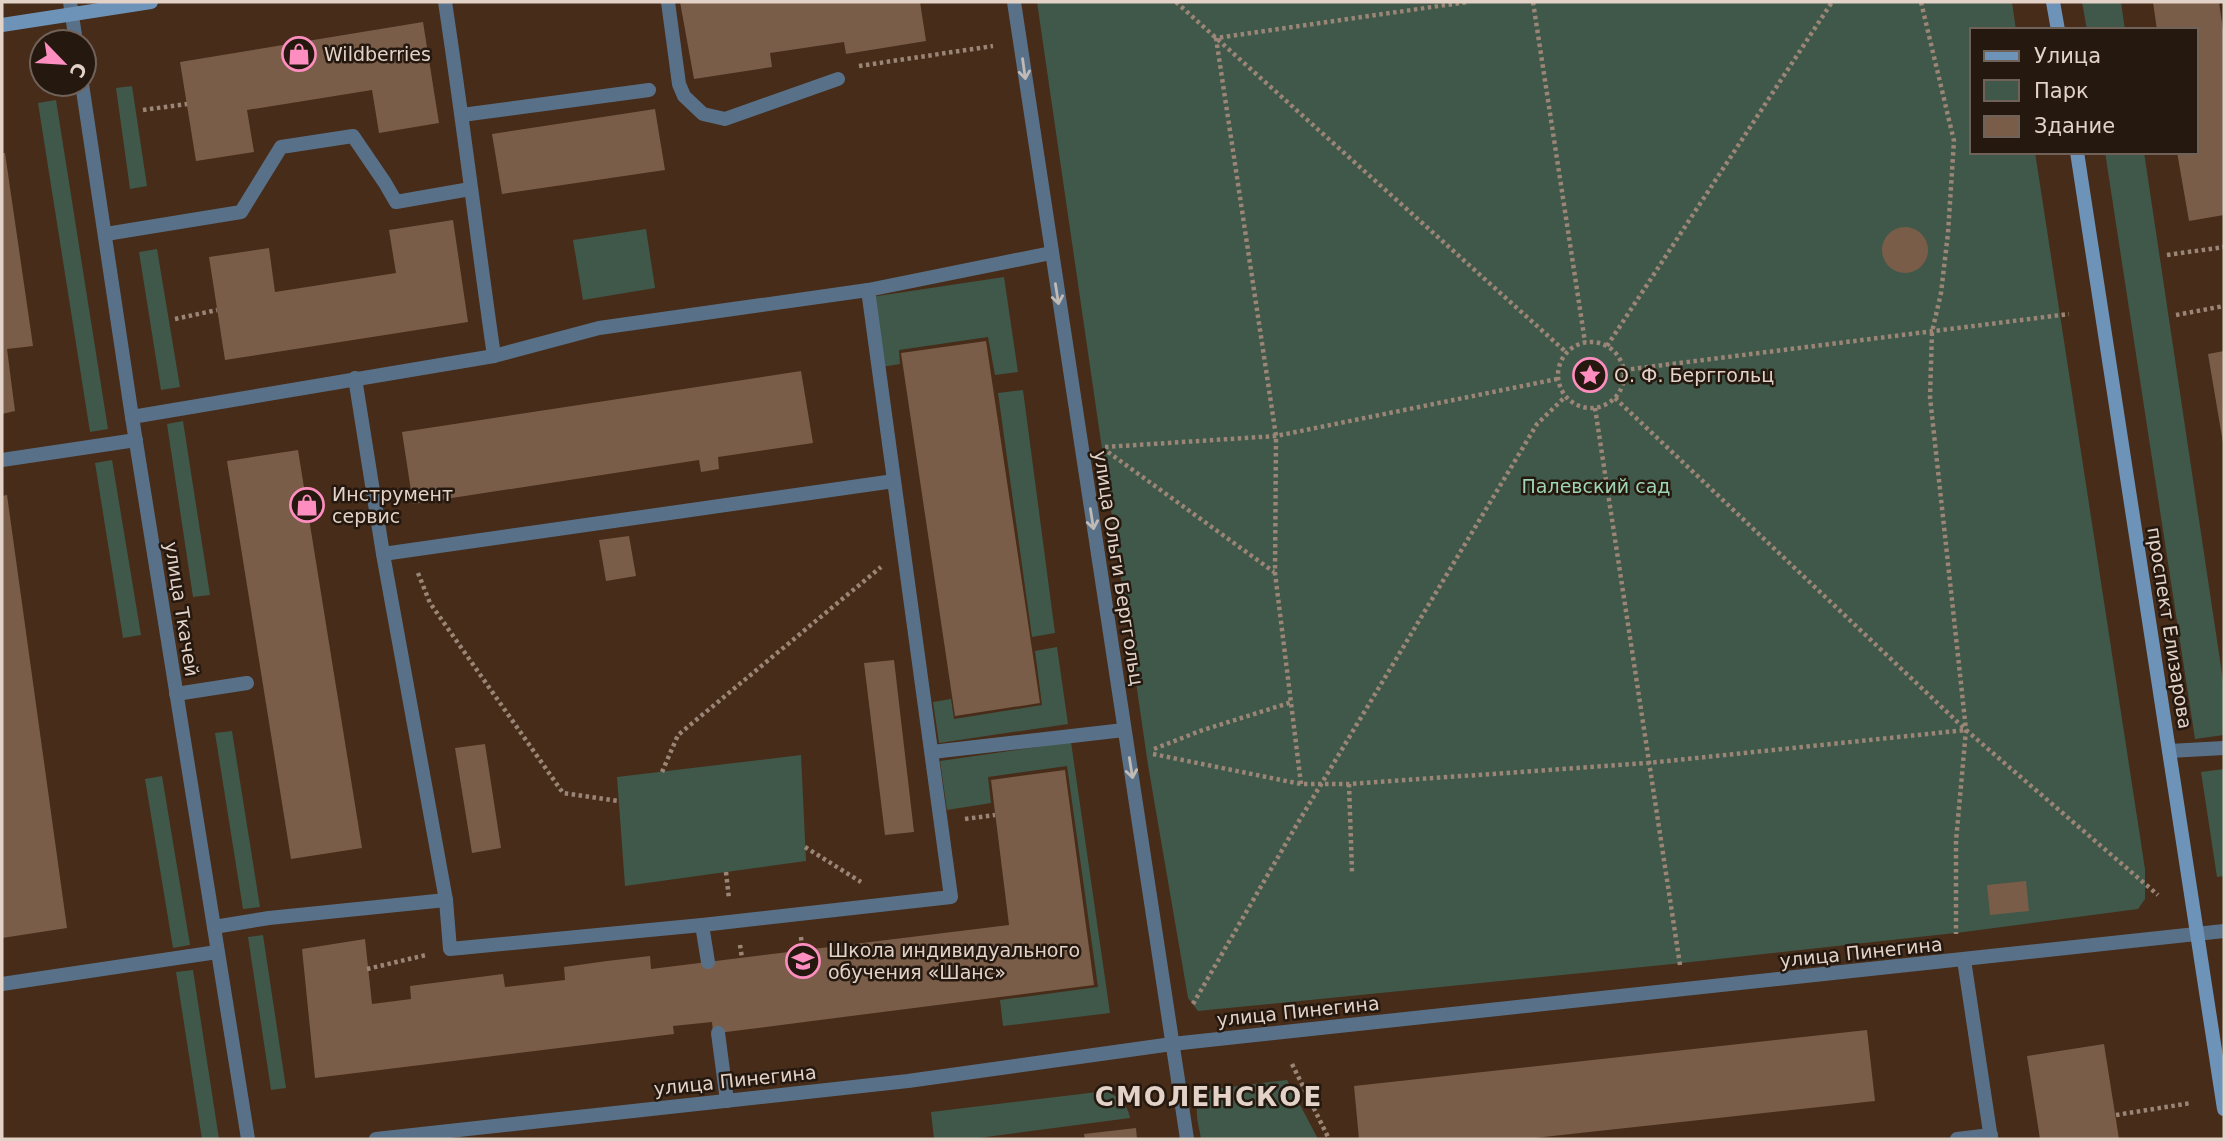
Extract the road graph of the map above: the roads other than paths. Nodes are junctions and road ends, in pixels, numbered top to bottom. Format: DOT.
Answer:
graph roads {
  1 [pos="151,2"];
  2 [pos="445,2"];
  3 [pos="668,2"];
  4 [pos="1014,2"];
  5 [pos="2053,2"];
  6 [pos="71,8"];
  7 [pos="2,25"];
  8 [pos="74,28"];
  9 [pos="2058,28"];
  10 [pos="843,74"];
  11 [pos="649,90"];
  12 [pos="84,98"];
  13 [pos="462,115"];
  14 [pos="2077,154"];
  15 [pos="470,189"];
  16 [pos="106,234"];
  17 [pos="1051,253"];
  18 [pos="868,290"];
  19 [pos="494,356"];
  20 [pos="355,378"];
  21 [pos="131,417"];
  22 [pos="136,440"];
  23 [pos="2,460"];
  24 [pos="894,481"];
  25 [pos="383,554"];
  26 [pos="247,683"];
  27 [pos="176,694"];
  28 [pos="1124,730"];
  29 [pos="2224,748"];
  30 [pos="2169,751"];
  31 [pos="932,752"];
  32 [pos="446,900"];
  33 [pos="702,925"];
  34 [pos="214,927"];
  35 [pos="2224,931"];
  36 [pos="2198,933"];
  37 [pos="217,951"];
  38 [pos="1964,960"];
  39 [pos="708,962"];
  40 [pos="2,984"];
  41 [pos="718,1033"];
  42 [pos="1172,1044"];
  43 [pos="727,1101"];
  44 [pos="2224,1109"];
  45 [pos="1991,1137"];
  46 [pos="248,1139"];
  47 [pos="376,1139"];
  48 [pos="1187,1139"];
  49 [pos="1957,1139"];
  1 -- 6 [label="street"];
  2 -- 13 [label="street"];
  3 -- 10 [label="street"];
  4 -- 17 [label="street, улица Ольги Берггольц, one-way"];
  5 -- 9 [label="street"];
  6 -- 7 [label="street"];
  6 -- 8 [label="street"];
  11 -- 13 [label="street"];
  12 -- 16 [label="street, улица Ткачей"];
  13 -- 15 [label="street"];
  14 -- 30 [label="street, проспект Елизарова"];
  15 -- 16 [label="street"];
  15 -- 19 [label="street"];
  16 -- 21 [label="street, улица Ткачей"];
  17 -- 18 [label="street"];
  17 -- 28 [label="street, улица Ольги Берггольц, one-way"];
  18 -- 19 [label="street"];
  18 -- 24 [label="street"];
  19 -- 20 [label="street"];
  20 -- 21 [label="street"];
  20 -- 25 [label="street"];
  21 -- 22 [label="street, улица Ткачей"];
  22 -- 23 [label="street"];
  22 -- 27 [label="street, улица Ткачей"];
  24 -- 25 [label="street"];
  24 -- 31 [label="street"];
  25 -- 32 [label="street"];
  26 -- 27 [label="street"];
  27 -- 34 [label="street, улица Ткачей"];
  28 -- 31 [label="street"];
  28 -- 42 [label="street, улица Ольги Берггольц, one-way"];
  29 -- 30 [label="street"];
  30 -- 36 [label="street, проспект Елизарова"];
  31 -- 33 [label="street"];
  32 -- 33 [label="street"];
  32 -- 34 [label="street"];
  33 -- 39 [label="street"];
  34 -- 37 [label="street, улица Ткачей"];
  35 -- 36 [label="street, улица Пинегина"];
  36 -- 38 [label="street, улица Пинегина"];
  36 -- 44 [label="street, проспект Елизарова"];
  37 -- 40 [label="street"];
  37 -- 46 [label="street, улица Ткачей"];
  38 -- 42 [label="street, улица Пинегина"];
  38 -- 45 [label="street"];
  41 -- 43 [label="street"];
  42 -- 43 [label="street, улица Пинегина"];
  42 -- 48 [label="street, улица Ольги Берггольц"];
  43 -- 47 [label="street, улица Пинегина"];
  45 -- 49 [label="street"];
}
